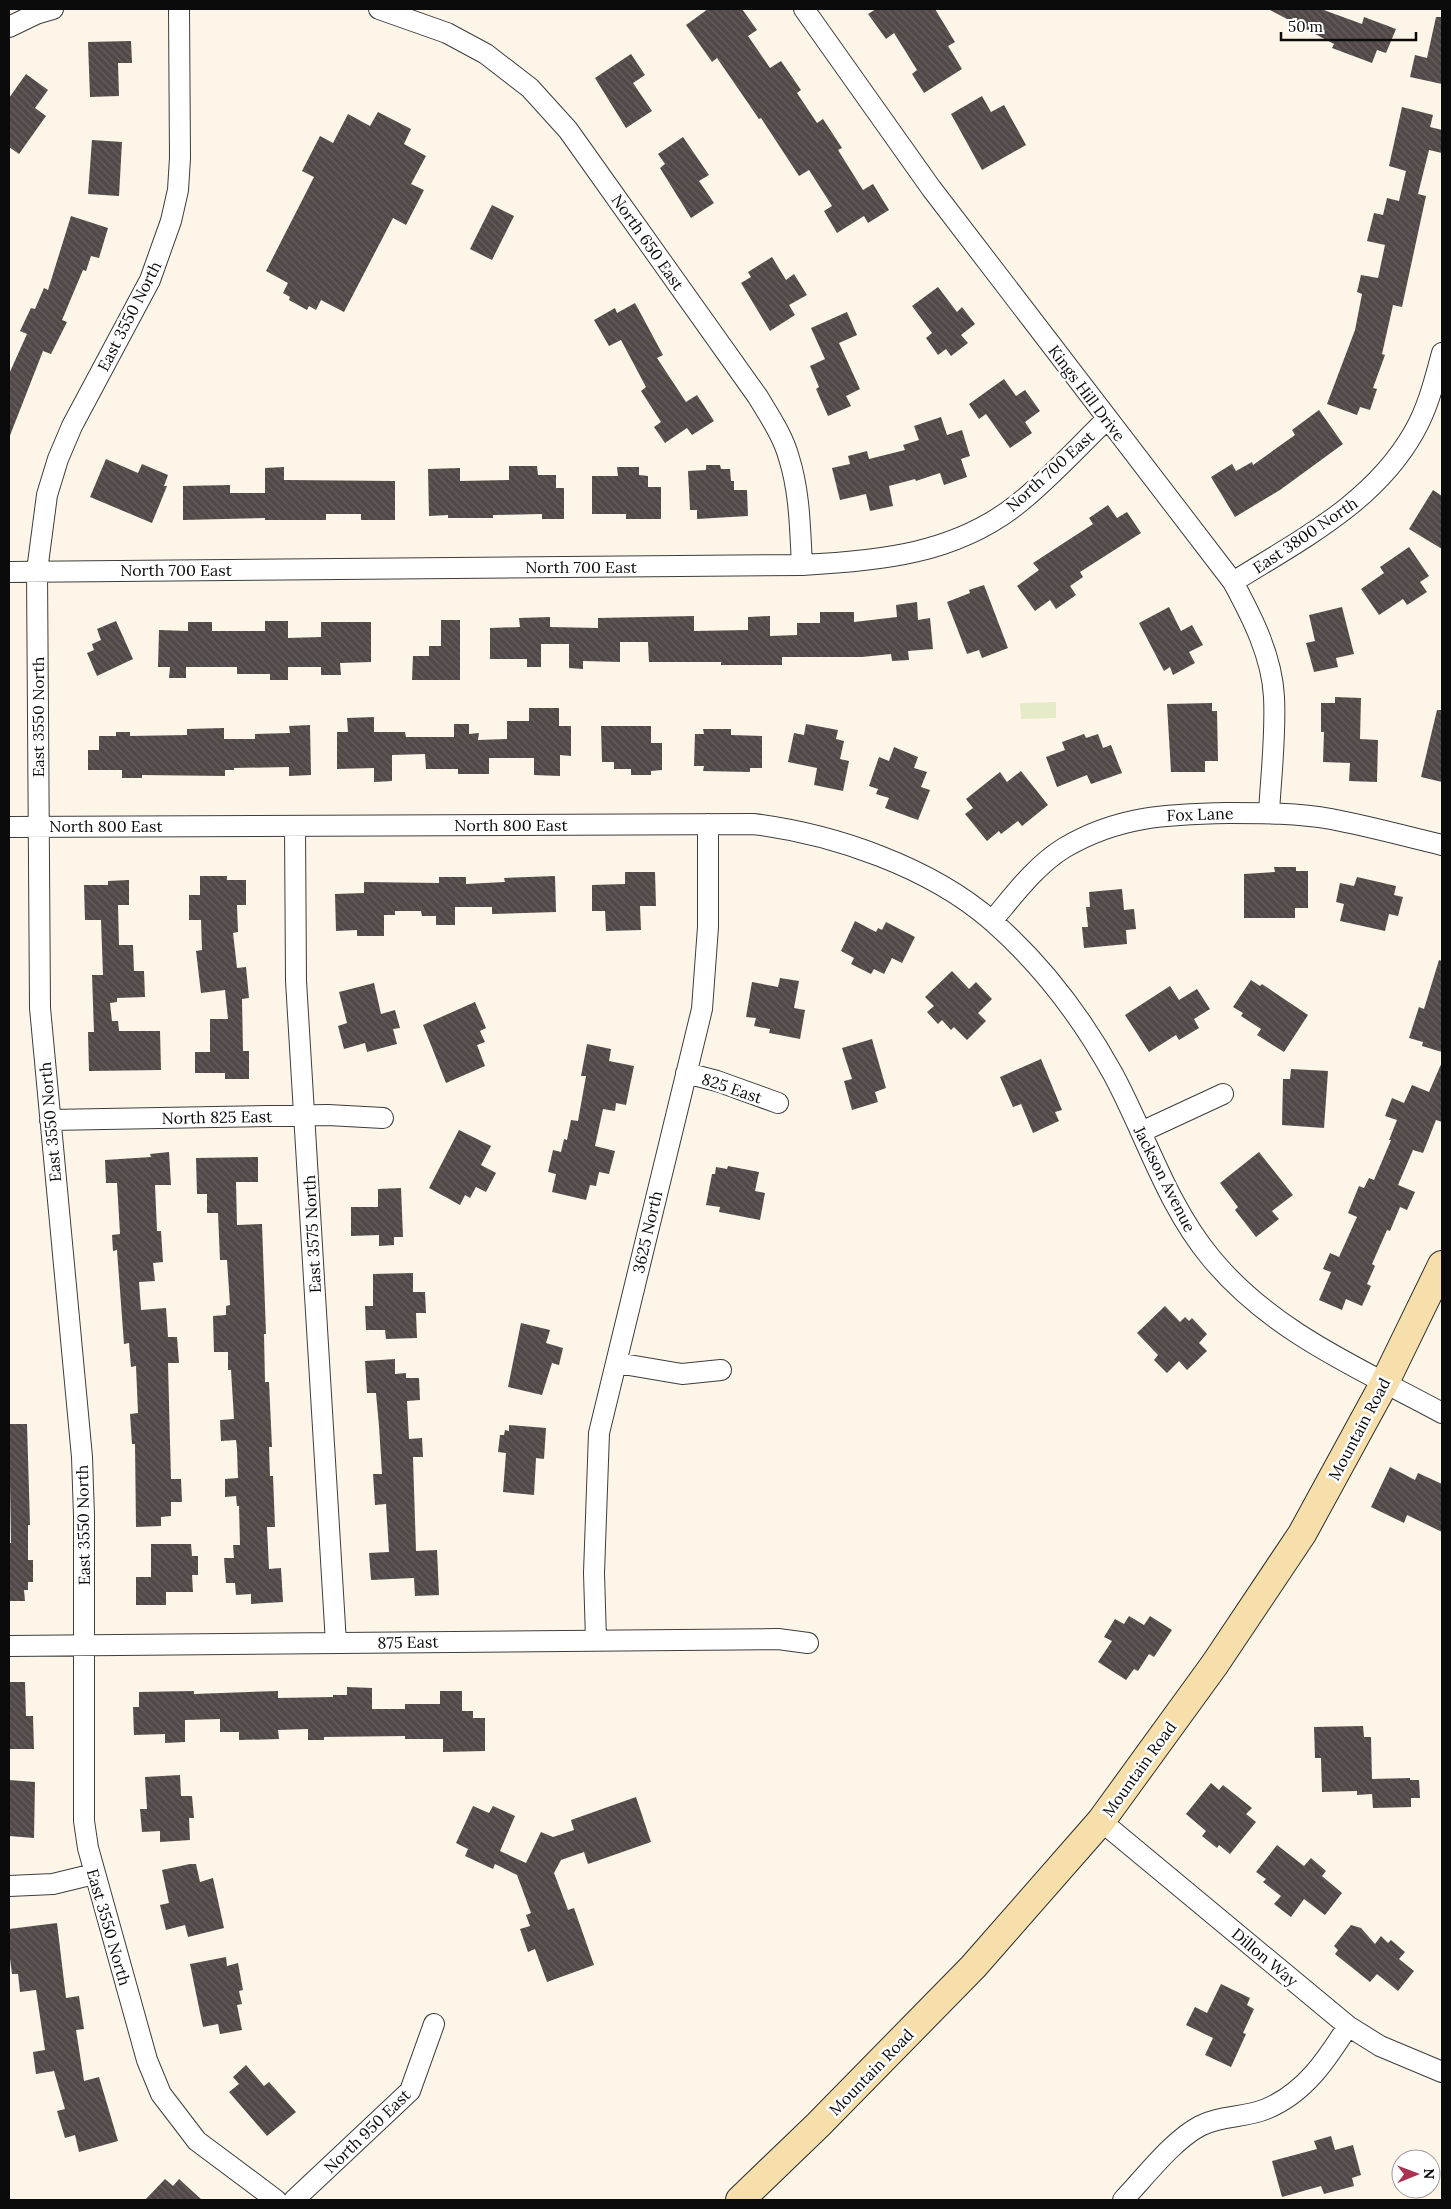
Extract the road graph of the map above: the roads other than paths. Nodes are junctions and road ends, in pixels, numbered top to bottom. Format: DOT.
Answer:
graph roads {
  1 [pos="53,9"];
  2 [pos="179,9"];
  3 [pos="378,9"];
  4 [pos="804,9"];
  5 [pos="9,27"];
  6 [pos="1442,353"];
  7 [pos="1107,419"];
  8 [pos="802,565"];
  9 [pos="37,571"];
  10 [pos="9,572"];
  11 [pos="1233,582"];
  12 [pos="1269,813"];
  13 [pos="708,824"];
  14 [pos="295,826"];
  15 [pos="9,827"];
  16 [pos="39,827"];
  17 [pos="1442,845"];
  18 [pos="992,921"];
  19 [pos="686,1073"];
  20 [pos="1223,1094"];
  21 [pos="778,1104"];
  22 [pos="305,1116"];
  23 [pos="384,1118"];
  24 [pos="50,1120"];
  25 [pos="1141,1132"];
  26 [pos="1442,1265"];
  27 [pos="617,1364"];
  28 [pos="721,1370"];
  29 [pos="1385,1382"];
  30 [pos="1442,1413"];
  31 [pos="596,1640"];
  32 [pos="336,1643"];
  33 [pos="808,1643"];
  34 [pos="84,1645"];
  35 [pos="9,1646"];
  36 [pos="1101,1821"];
  37 [pos="94,1874"];
  38 [pos="9,1886"];
  39 [pos="434,2024"];
  40 [pos="1348,2026"];
  41 [pos="1442,2072"];
  42 [pos="276,2200"];
  43 [pos="294,2200"];
  44 [pos="740,2200"];
  45 [pos="1123,2200"];
  1 -- 5 [label="street"];
  2 -- 9 [label="street, East 3550 North"];
  3 -- 8 [label="street, North 650 East"];
  4 -- 7 [label="street, Kings Hill Drive"];
  6 -- 11 [label="street, East 3800 North"];
  7 -- 8 [label="street, North 700 East"];
  7 -- 11 [label="street, Kings Hill Drive"];
  8 -- 9 [label="street, North 700 East"];
  9 -- 10 [label="street, North 700 East"];
  9 -- 16 [label="street, East 3550 North"];
  11 -- 12 [label="street, Kings Hill Drive"];
  12 -- 17 [label="street, Fox Lane"];
  12 -- 18 [label="street, Fox Lane"];
  13 -- 14 [label="street, North 800 East"];
  13 -- 18 [label="street, North 800 East"];
  13 -- 19 [label="street, 3625 North"];
  14 -- 16 [label="street, North 800 East"];
  14 -- 22 [label="street, East 3575 North"];
  15 -- 16 [label="street, North 800 East"];
  16 -- 24 [label="street, East 3550 North"];
  18 -- 25 [label="street, Jackson Avenue"];
  19 -- 21 [label="street, 825 East"];
  19 -- 27 [label="street, 3625 North"];
  20 -- 25 [label="street"];
  22 -- 23 [label="street, North 825 East"];
  22 -- 24 [label="street, North 825 East"];
  22 -- 32 [label="street, East 3575 North"];
  24 -- 34 [label="street, East 3550 North"];
  25 -- 29 [label="street, Jackson Avenue"];
  26 -- 29 [label="street, Mountain Road"];
  27 -- 28 [label="street"];
  27 -- 31 [label="street, 3625 North"];
  29 -- 30 [label="street, Jackson Avenue"];
  29 -- 36 [label="street, Mountain Road"];
  31 -- 32 [label="street, 875 East"];
  31 -- 33 [label="street, 875 East"];
  32 -- 34 [label="street, 875 East"];
  34 -- 35 [label="street, 875 East"];
  34 -- 37 [label="street, East 3550 North"];
  36 -- 40 [label="street, Dillon Way"];
  36 -- 44 [label="street, Mountain Road"];
  37 -- 38 [label="street"];
  37 -- 42 [label="street, East 3550 North"];
  39 -- 43 [label="street, North 950 East"];
  40 -- 41 [label="street, Dillon Way"];
  40 -- 45 [label="street"];
}
